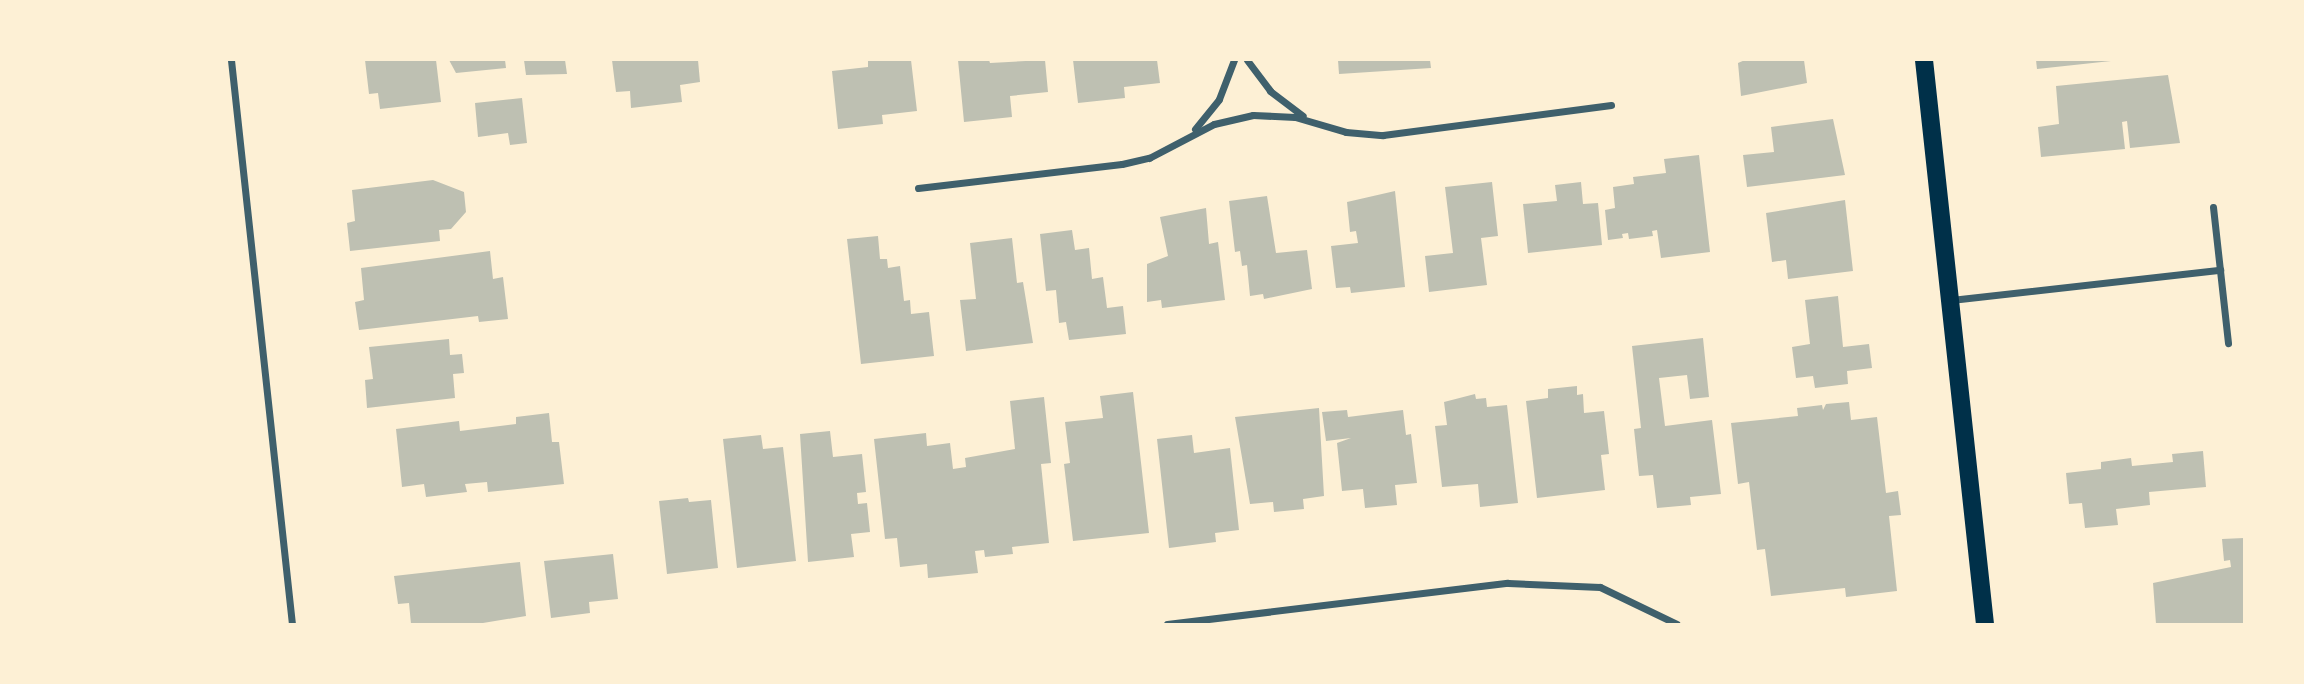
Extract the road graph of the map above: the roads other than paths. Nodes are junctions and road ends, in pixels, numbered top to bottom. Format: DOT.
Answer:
graph roads {
  1 [pos="231,60"];
  2 [pos="1234,60"];
  3 [pos="1247,60"];
  4 [pos="1924,60"];
  5 [pos="1611,105"];
  6 [pos="1314,122"];
  7 [pos="1181,141"];
  8 [pos="918,188"];
  9 [pos="2213,207"];
  10 [pos="2220,270"];
  11 [pos="1951,300"];
  12 [pos="2228,344"];
  13 [pos="292,625"];
  14 [pos="1167,625"];
  15 [pos="1677,625"];
  16 [pos="1985,625"];
  1 -- 13 [label="street"];
  2 -- 7 [label="street"];
  3 -- 6 [label="street"];
  4 -- 11 [label="main road"];
  5 -- 6 [label="street"];
  6 -- 7 [label="street"];
  7 -- 8 [label="street"];
  9 -- 10 [label="street"];
  10 -- 11 [label="street"];
  10 -- 12 [label="street"];
  11 -- 16 [label="main road"];
  14 -- 15 [label="street"];
}
